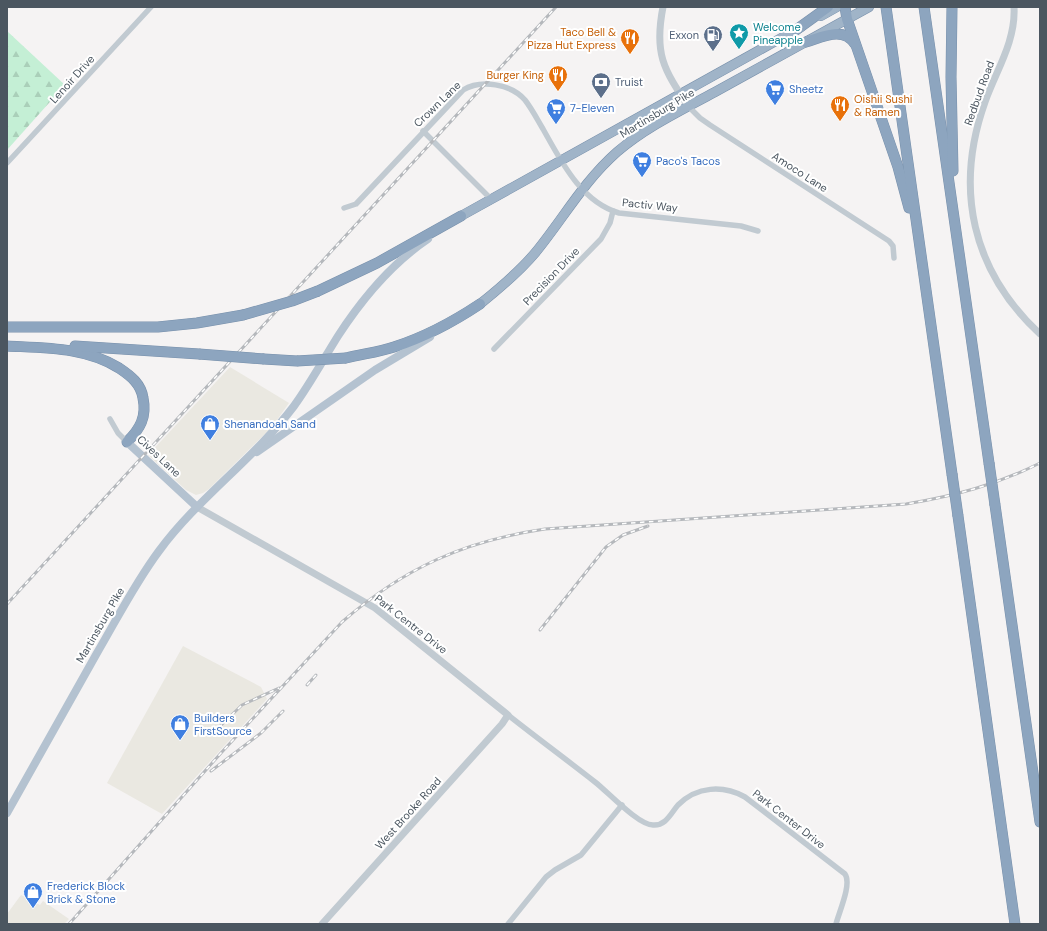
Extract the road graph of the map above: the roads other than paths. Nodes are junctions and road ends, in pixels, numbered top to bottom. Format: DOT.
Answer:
graph roads {
  1 [pos="151,7"];
  2 [pos="663,7"];
  3 [pos="828,7"];
  4 [pos="838,7"];
  5 [pos="845,7"];
  6 [pos="869,7"];
  7 [pos="886,7"];
  8 [pos="924,7"];
  9 [pos="952,7"];
  10 [pos="1014,7"];
  11 [pos="847,19"];
  12 [pos="796,30"];
  13 [pos="806,42"];
  14 [pos="857,48"];
  15 [pos="680,94"];
  16 [pos="689,106"];
  17 [pos="423,131"];
  18 [pos="561,160"];
  19 [pos="7,163"];
  20 [pos="582,189"];
  21 [pos="491,199"];
  22 [pos="344,208"];
  23 [pos="613,211"];
  24 [pos="461,216"];
  25 [pos="956,227"];
  26 [pos="758,231"];
  27 [pos="918,235"];
  28 [pos="894,258"];
  29 [pos="480,304"];
  30 [pos="7,327"];
  31 [pos="1040,334"];
  32 [pos="7,342"];
  33 [pos="7,346"];
  34 [pos="494,349"];
  35 [pos="110,419"];
  36 [pos="127,442"];
  37 [pos="239,466"];
  38 [pos="197,507"];
  39 [pos="508,715"];
  40 [pos="596,783"];
  41 [pos="622,805"];
  42 [pos="7,814"];
  43 [pos="1040,822"];
  44 [pos="322,924"];
  45 [pos="508,924"];
  46 [pos="836,924"];
  47 [pos="1015,924"];
  1 -- 19 [label="street, Lenoir Drive"];
  2 -- 15 [label="street"];
  3 -- 12 [label="highway"];
  4 -- 12 [label="highway, Martinsburg Pike"];
  5 -- 11 [label="highway"];
  6 -- 11 [label="highway, Martinsburg Pike"];
  7 -- 27 [label="highway"];
  8 -- 25 [label="highway"];
  9 -- 25 [label="highway"];
  10 -- 31 [label="street, Redbud Road"];
  11 -- 13 [label="highway, Martinsburg Pike"];
  11 -- 14 [label="highway"];
  12 -- 15 [label="highway, Martinsburg Pike"];
  13 -- 14 [label="highway"];
  13 -- 16 [label="highway, Martinsburg Pike"];
  14 -- 27 [label="highway"];
  15 -- 16 [label="street"];
  15 -- 18 [label="highway, Martinsburg Pike"];
  16 -- 20 [label="highway, Martinsburg Pike"];
  16 -- 28 [label="street, Amoco Lane"];
  17 -- 18 [label="street, Crown Lane"];
  17 -- 21 [label="street"];
  17 -- 22 [label="street, Crown Lane"];
  18 -- 20 [label="street, Pactiv Way"];
  18 -- 21 [label="highway, Martinsburg Pike"];
  20 -- 23 [label="street, Pactiv Way"];
  20 -- 29 [label="highway, Martinsburg Pike"];
  21 -- 24 [label="highway, Martinsburg Pike"];
  23 -- 26 [label="street, Pactiv Way"];
  23 -- 34 [label="street, Precision Drive"];
  24 -- 30 [label="highway, bridge"];
  24 -- 37 [label="main road"];
  25 -- 43 [label="highway, bridge"];
  27 -- 47 [label="highway, bridge"];
  29 -- 32 [label="highway, bridge"];
  29 -- 37 [label="main road"];
  33 -- 36 [label="highway"];
  35 -- 36 [label="street, Cives Lane"];
  36 -- 38 [label="main road, Cives Lane"];
  37 -- 38 [label="main road, Martinsburg Pike"];
  38 -- 39 [label="street, Park Centre Drive"];
  38 -- 42 [label="main road, Martinsburg Pike"];
  39 -- 40 [label="street, Park Centre Drive"];
  39 -- 44 [label="street, West Brooke Road"];
  40 -- 41 [label="street, Park Center Drive"];
  41 -- 45 [label="street"];
  41 -- 46 [label="street, Park Center Drive"];
}
